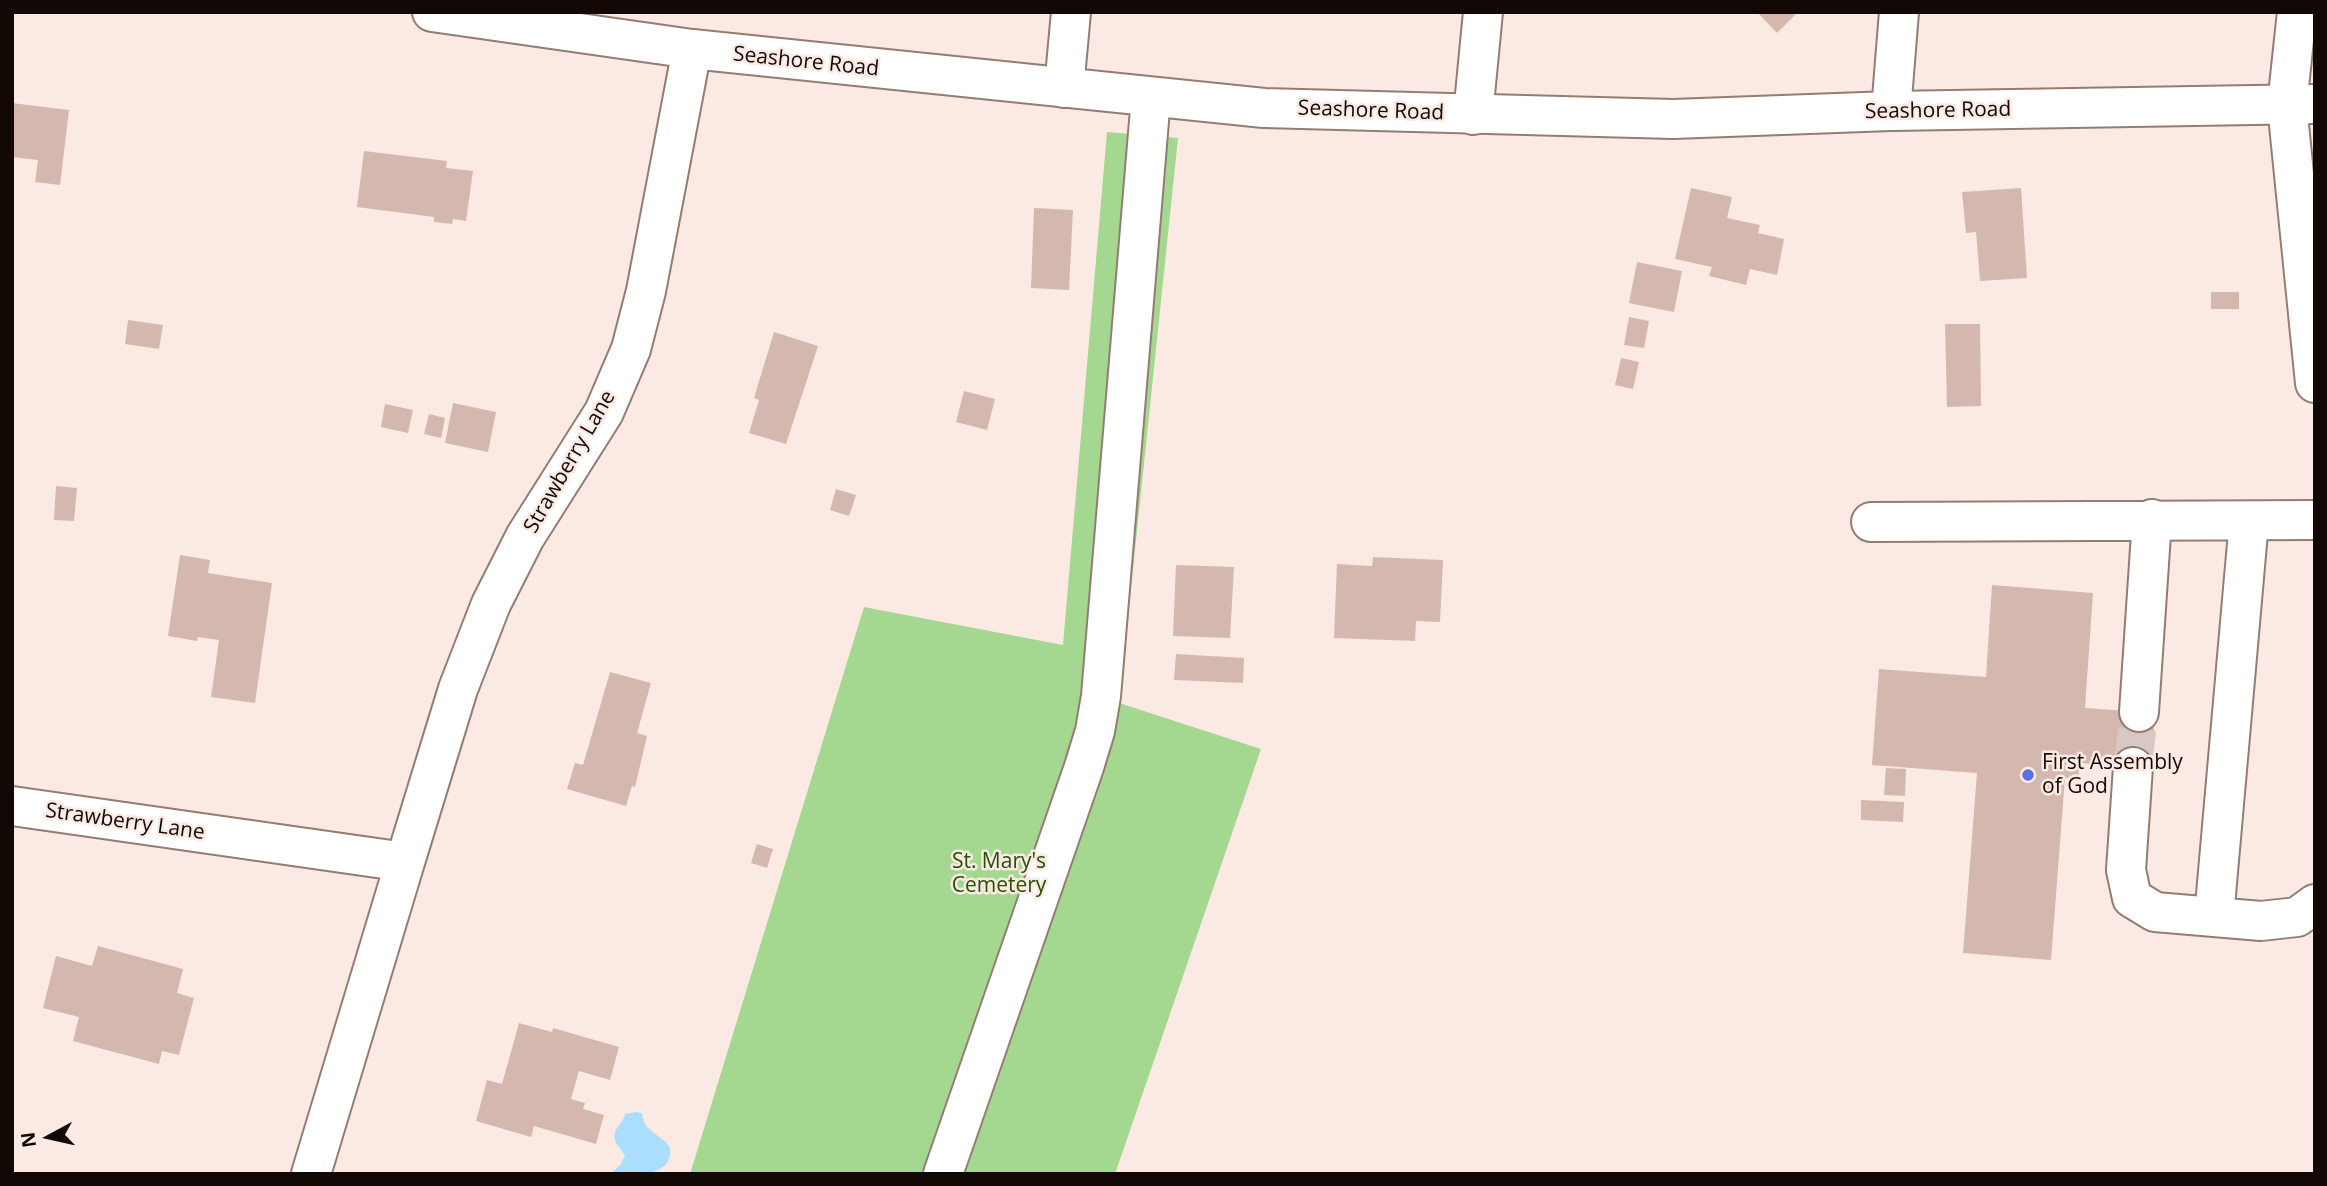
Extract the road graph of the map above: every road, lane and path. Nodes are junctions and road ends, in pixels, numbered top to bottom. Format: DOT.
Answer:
graph roads {
  1 [pos="432,12"];
  2 [pos="1071,12"];
  3 [pos="1483,12"];
  4 [pos="1899,12"];
  5 [pos="2297,12"];
  6 [pos="494,16"];
  7 [pos="692,50"];
  8 [pos="1064,88"];
  9 [pos="1151,97"];
  10 [pos="2301,105"];
  11 [pos="1891,111"];
  12 [pos="1473,114"];
  13 [pos="2315,383"];
  14 [pos="2152,519"];
  15 [pos="2315,520"];
  16 [pos="2249,521"];
  17 [pos="1871,522"];
  18 [pos="2139,712"];
  19 [pos="2133,767"];
  20 [pos="12,806"];
  21 [pos="405,862"];
  22 [pos="2315,904"];
  23 [pos="2214,917"];
  24 [pos="311,1174"];
  25 [pos="943,1174"];
  1 -- 6 [label="street, Seashore Road"];
  2 -- 8 [label="street"];
  3 -- 12 [label="street"];
  4 -- 11 [label="street"];
  5 -- 10 [label="street"];
  6 -- 7 [label="street, Seashore Road"];
  7 -- 8 [label="street, Seashore Road"];
  7 -- 21 [label="street, Strawberry Lane"];
  8 -- 9 [label="street, Seashore Road"];
  9 -- 12 [label="street, Seashore Road"];
  9 -- 25 [label="street"];
  10 -- 11 [label="street, Seashore Road"];
  10 -- 13 [label="street"];
  11 -- 12 [label="street, Seashore Road"];
  14 -- 16 [label="street"];
  14 -- 17 [label="street"];
  14 -- 18 [label="street"];
  15 -- 16 [label="street"];
  16 -- 23 [label="street"];
  19 -- 23 [label="street"];
  20 -- 21 [label="street, Strawberry Lane"];
  21 -- 24 [label="street, Strawberry Lane"];
  22 -- 23 [label="street"];
}
